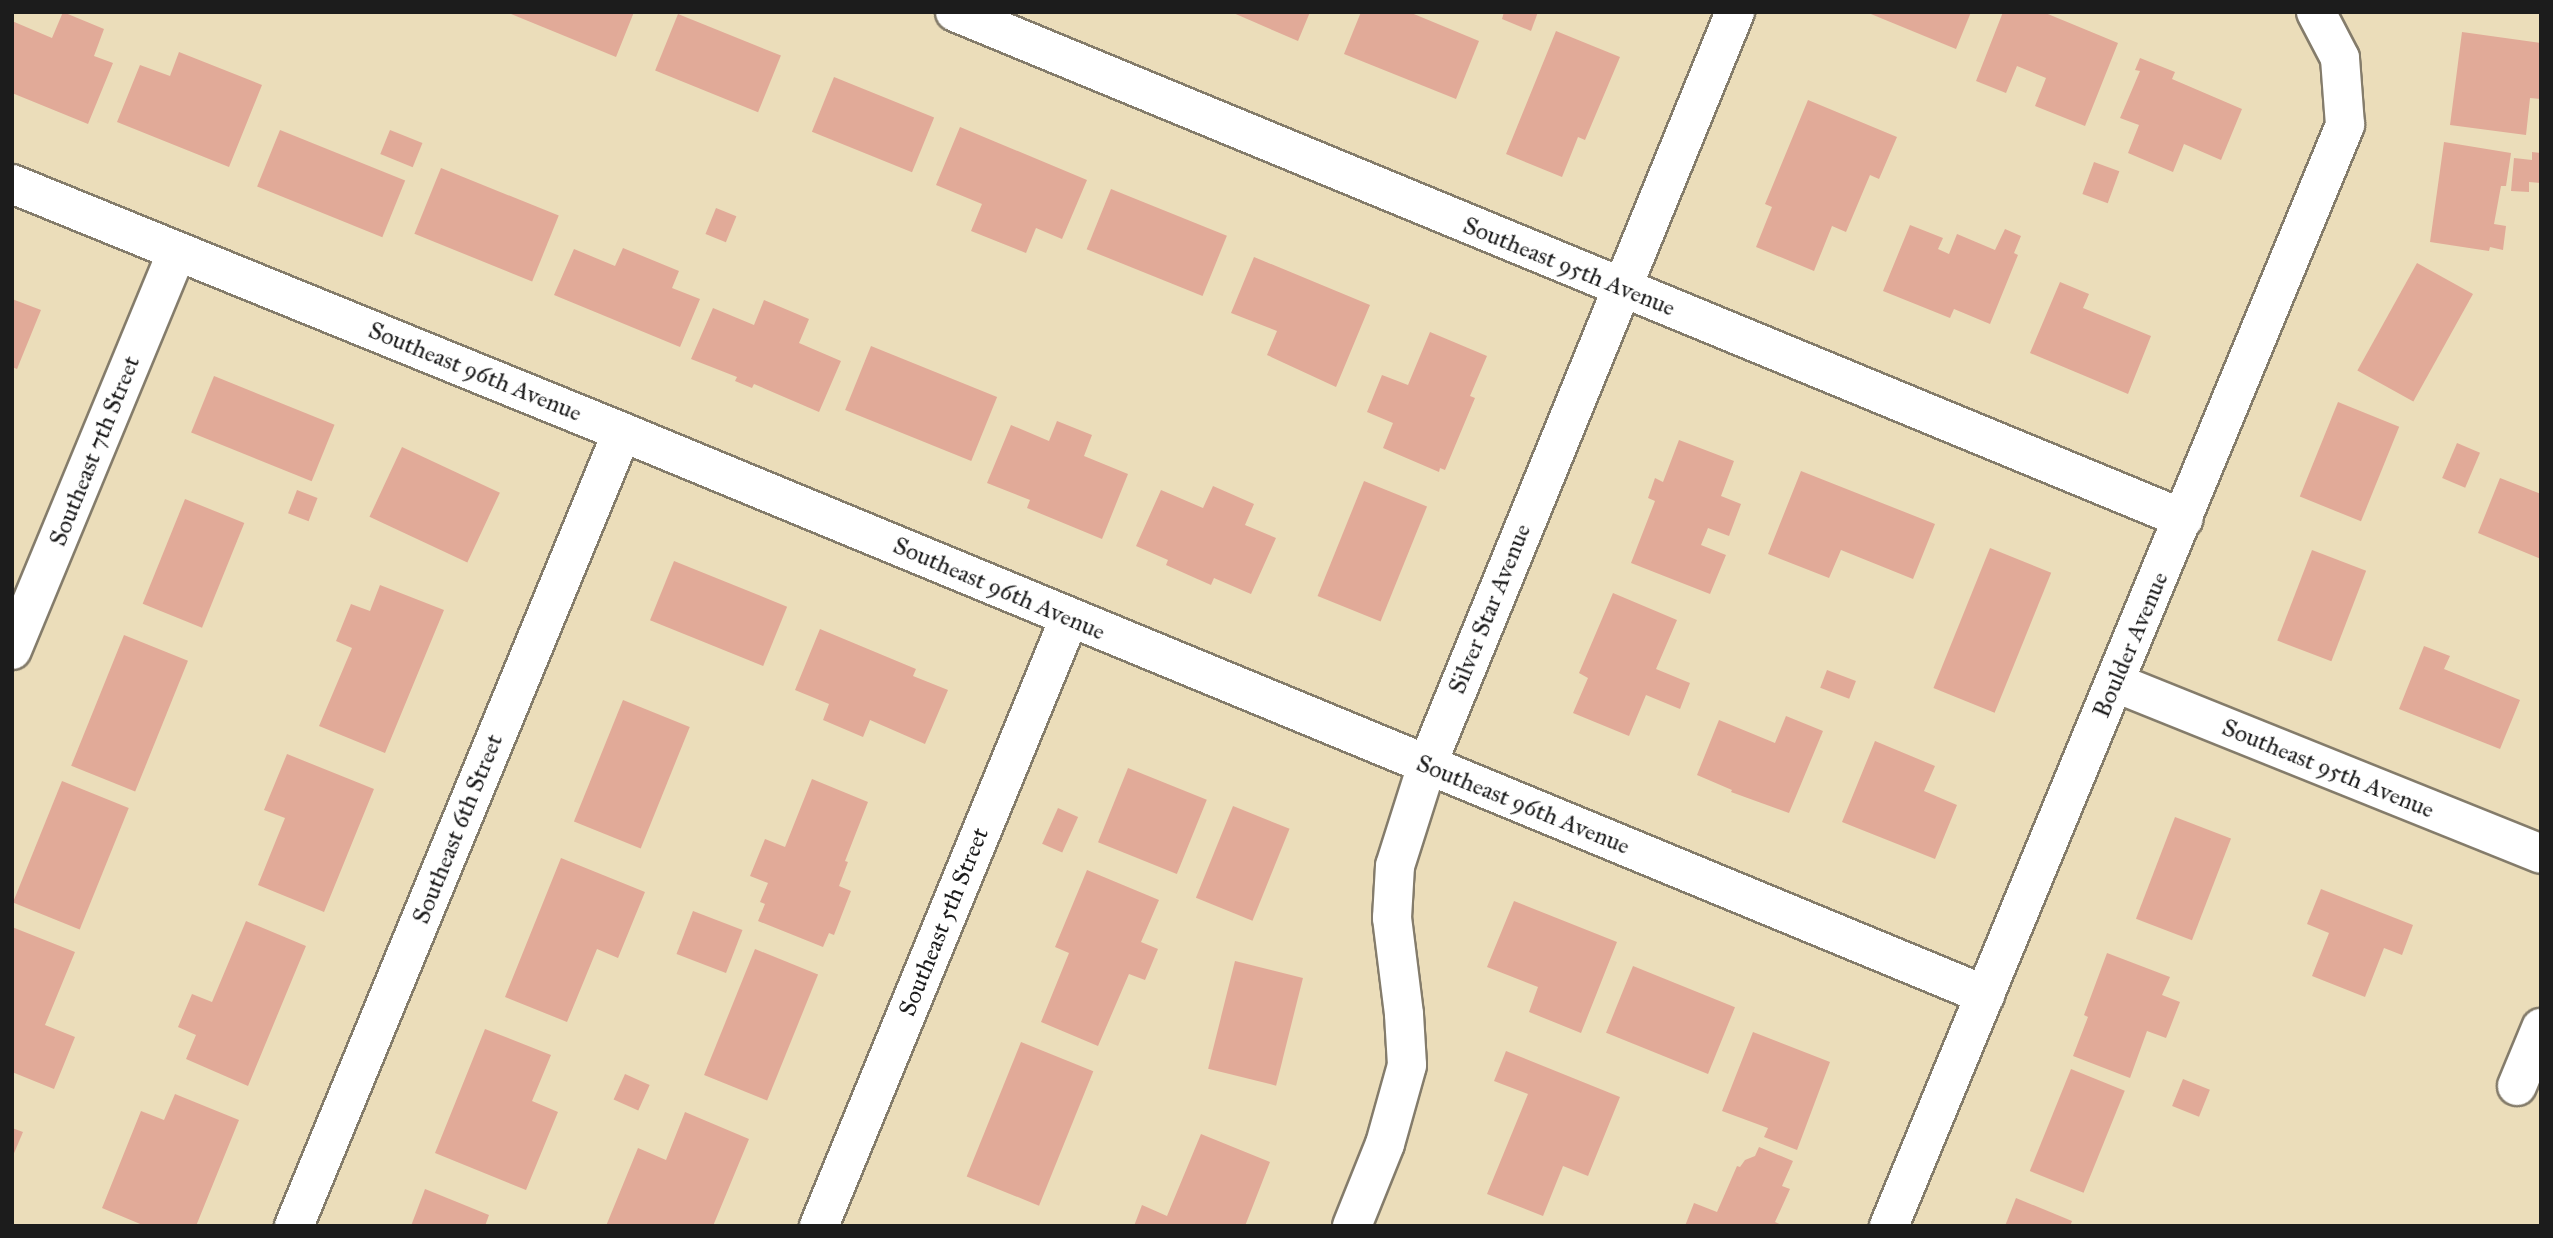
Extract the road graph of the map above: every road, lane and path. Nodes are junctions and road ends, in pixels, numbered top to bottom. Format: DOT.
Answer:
graph roads {
  1 [pos="955,12"];
  2 [pos="1735,12"];
  3 [pos="2316,12"];
  4 [pos="12,184"];
  5 [pos="177,252"];
  6 [pos="1620,288"];
  7 [pos="622,432"];
  8 [pos="2184,519"];
  9 [pos="1069,619"];
  10 [pos="12,650"];
  11 [pos="2116,683"];
  12 [pos="1427,765"];
  13 [pos="2541,854"];
  14 [pos="1985,995"];
  15 [pos="2541,1028"];
  16 [pos="2517,1086"];
  17 [pos="294,1226"];
  18 [pos="820,1226"];
  19 [pos="1352,1226"];
  20 [pos="1889,1226"];
  1 -- 6 [label="street, Southeast 95th Avenue"];
  2 -- 6 [label="street, Silver Star Avenue"];
  3 -- 8 [label="street, Boulder Avenue"];
  4 -- 5 [label="street, Southeast 96th Avenue"];
  5 -- 7 [label="street, Southeast 96th Avenue"];
  5 -- 10 [label="street, Southeast 7th Street"];
  6 -- 8 [label="street, Southeast 95th Avenue"];
  6 -- 12 [label="street, Silver Star Avenue"];
  7 -- 9 [label="street, Southeast 96th Avenue"];
  7 -- 17 [label="street, Southeast 6th Street"];
  8 -- 11 [label="street, Boulder Avenue"];
  9 -- 12 [label="street, Southeast 96th Avenue"];
  9 -- 18 [label="street, Southeast 5th Street"];
  11 -- 13 [label="street, Southeast 95th Avenue"];
  11 -- 14 [label="street, Boulder Avenue"];
  12 -- 14 [label="street, Southeast 96th Avenue"];
  12 -- 19 [label="street, Silver Star Avenue"];
  14 -- 20 [label="street, Boulder Avenue"];
  15 -- 16 [label="street"];
}
